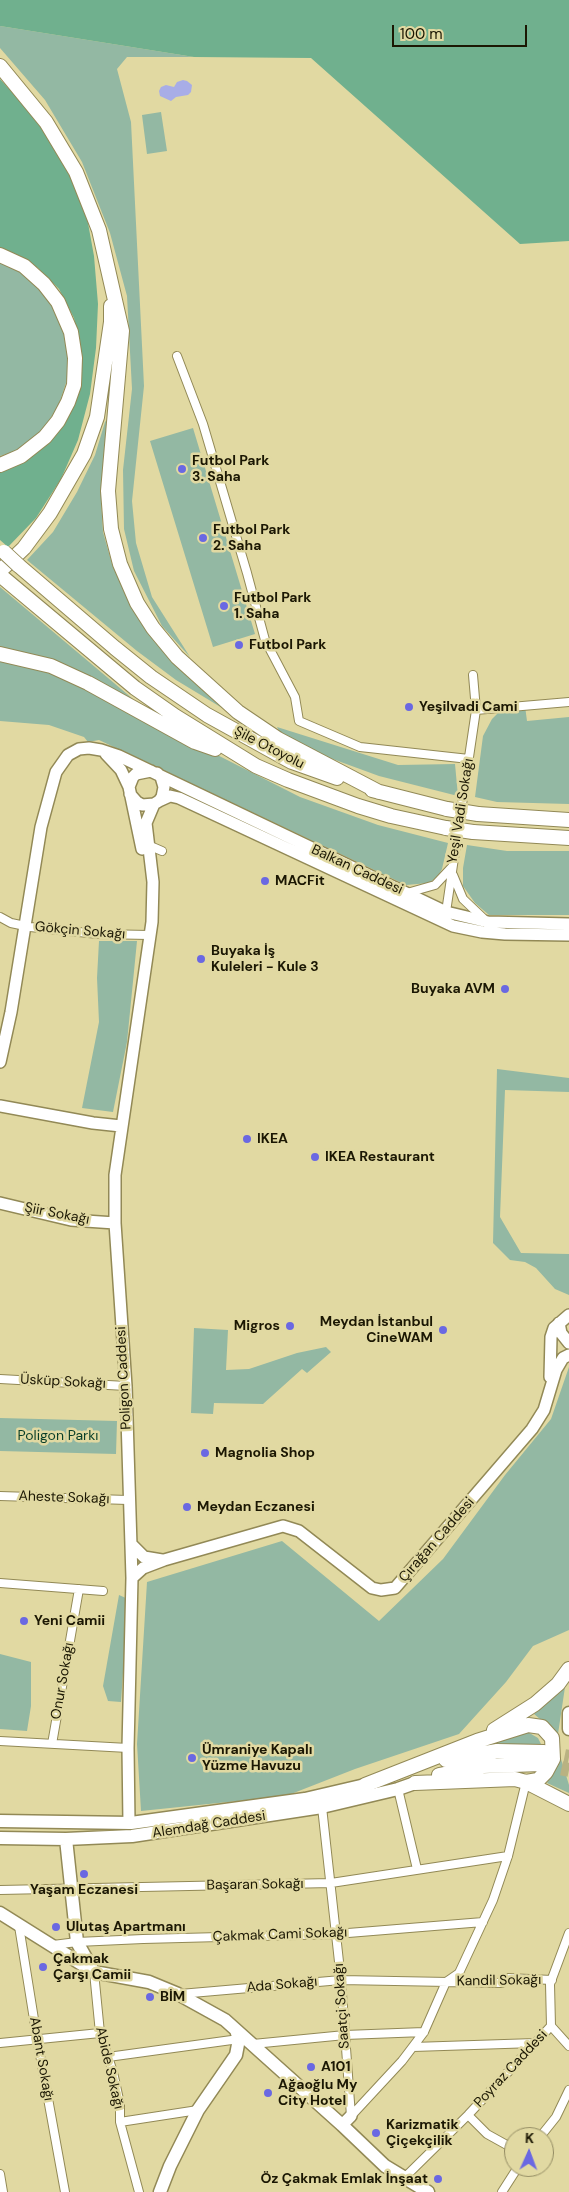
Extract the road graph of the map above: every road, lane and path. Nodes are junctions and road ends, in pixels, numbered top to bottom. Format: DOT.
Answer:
graph roads {
  1 [pos="0,66"];
  2 [pos="0,255"];
  3 [pos="110,278"];
  4 [pos="177,356"];
  5 [pos="0,465"];
  6 [pos="2,550"];
  7 [pos="2,575"];
  8 [pos="0,654"];
  9 [pos="473,675"];
  10 [pos="569,702"];
  11 [pos="476,710"];
  12 [pos="101,750"];
  13 [pos="469,759"];
  14 [pos="256,766"];
  15 [pos="154,772"];
  16 [pos="129,790"];
  17 [pos="380,792"];
  18 [pos="156,802"];
  19 [pos="569,820"];
  20 [pos="569,838"];
  21 [pos="148,845"];
  22 [pos="162,851"];
  23 [pos="452,869"];
  24 [pos="407,893"];
  25 [pos="0,917"];
  26 [pos="445,917"];
  27 [pos="488,922"];
  28 [pos="569,924"];
  29 [pos="24,926"];
  30 [pos="149,935"];
  31 [pos="569,935"];
  32 [pos="0,1062"];
  33 [pos="0,1106"];
  34 [pos="121,1126"];
  35 [pos="0,1204"];
  36 [pos="114,1223"];
  37 [pos="569,1315"];
  38 [pos="559,1323"];
  39 [pos="569,1343"];
  40 [pos="569,1355"];
  41 [pos="0,1379"];
  42 [pos="126,1386"];
  43 [pos="550,1391"];
  44 [pos="0,1496"];
  45 [pos="128,1500"];
  46 [pos="131,1544"];
  47 [pos="164,1560"];
  48 [pos="132,1578"];
  49 [pos="0,1586"];
  50 [pos="79,1590"];
  51 [pos="103,1591"];
  52 [pos="569,1670"];
  53 [pos="569,1713"];
  54 [pos="569,1728"];
  55 [pos="477,1740"];
  56 [pos="0,1741"];
  57 [pos="52,1744"];
  58 [pos="128,1748"];
  59 [pos="526,1782"];
  60 [pos="415,1783"];
  61 [pos="365,1785"];
  62 [pos="398,1789"];
  63 [pos="569,1804"];
  64 [pos="322,1807"];
  65 [pos="0,1822"];
  66 [pos="129,1823"];
  67 [pos="0,1838"];
  68 [pos="66,1839"];
  69 [pos="508,1856"];
  70 [pos="417,1869"];
  71 [pos="331,1883"];
  72 [pos="0,1890"];
  73 [pos="72,1890"];
  74 [pos="0,1913"];
  75 [pos="483,1922"];
  76 [pos="19,1926"];
  77 [pos="336,1934"];
  78 [pos="569,1934"];
  79 [pos="77,1942"];
  80 [pos="52,1946"];
  81 [pos="94,1972"];
  82 [pos="341,1980"];
  83 [pos="552,1980"];
  84 [pos="446,1982"];
  85 [pos="178,1994"];
  86 [pos="551,2026"];
  87 [pos="424,2032"];
  88 [pos="100,2033"];
  89 [pos="238,2034"];
  90 [pos="345,2035"];
  91 [pos="37,2038"];
  92 [pos="0,2043"];
  93 [pos="535,2043"];
  94 [pos="253,2044"];
  95 [pos="569,2046"];
  96 [pos="412,2047"];
  97 [pos="264,2054"];
  98 [pos="236,2056"];
  99 [pos="108,2057"];
  100 [pos="569,2090"];
  101 [pos="198,2110"];
  102 [pos="468,2115"];
  103 [pos="346,2120"];
  104 [pos="120,2122"];
  105 [pos="548,2127"];
  106 [pos="504,2143"];
  107 [pos="0,2174"];
  108 [pos="512,2177"];
  109 [pos="403,2179"];
  110 [pos="2,2192"];
  111 [pos="65,2192"];
  112 [pos="139,2192"];
  113 [pos="160,2192"];
  114 [pos="428,2192"];
  115 [pos="502,2192"];
  1 -- 3 [label="highway"];
  2 -- 5 [label="highway"];
  3 -- 7 [label="highway"];
  3 -- 17 [label="highway"];
  4 -- 13 [label="street"];
  6 -- 17 [label="highway, Şile Otoyolu, bridge"];
  7 -- 14 [label="highway, Şile Otoyolu"];
  8 -- 14 [label="highway"];
  9 -- 11 [label="street, Yeşil Vadi Sokağı"];
  10 -- 11 [label="street"];
  11 -- 13 [label="street, Yeşil Vadi Sokağı"];
  12 -- 15 [label="street, Balkan Caddesi"];
  12 -- 16 [label="street"];
  12 -- 29 [label="street, Balkan Caddesi"];
  13 -- 23 [label="street, Yeşil Vadi Sokağı"];
  14 -- 20 [label="highway, Şile Otoyolu, bridge"];
  15 -- 16 [label="street"];
  15 -- 18 [label="street"];
  15 -- 24 [label="street, Balkan Caddesi"];
  16 -- 18 [label="street"];
  16 -- 30 [label="street"];
  17 -- 19 [label="highway, Şile Otoyolu, bridge"];
  18 -- 21 [label="street, Poligon Caddesi"];
  18 -- 26 [label="street, Balkan Caddesi"];
  21 -- 22 [label="street"];
  21 -- 30 [label="street, Poligon Caddesi"];
  23 -- 24 [label="street"];
  23 -- 26 [label="street, Yeşil Vadi Sokağı"];
  23 -- 27 [label="street"];
  24 -- 26 [label="street, Balkan Caddesi"];
  25 -- 29 [label="street, Gökçin Sokağı"];
  26 -- 27 [label="street, Balkan Caddesi"];
  26 -- 31 [label="street, Balkan Caddesi"];
  27 -- 28 [label="street, Balkan Caddesi"];
  29 -- 30 [label="street, Gökçin Sokağı"];
  29 -- 32 [label="street, Balkan Caddesi"];
  30 -- 34 [label="street, Poligon Caddesi"];
  33 -- 34 [label="street"];
  34 -- 36 [label="street, Poligon Caddesi"];
  35 -- 36 [label="street, Şiir Sokağı"];
  36 -- 42 [label="street, Poligon Caddesi"];
  37 -- 38 [label="street"];
  38 -- 39 [label="street"];
  38 -- 43 [label="street"];
  40 -- 43 [label="street, Çırağan Caddesi"];
  41 -- 42 [label="street, Üsküp Sokağı"];
  42 -- 45 [label="street, Poligon Caddesi"];
  43 -- 47 [label="street, Çırağan Caddesi"];
  44 -- 45 [label="street, Aheste Sokağı"];
  45 -- 46 [label="street, Poligon Caddesi"];
  46 -- 47 [label="street"];
  46 -- 48 [label="street, Poligon Caddesi"];
  47 -- 48 [label="street, Çırağan Caddesi"];
  48 -- 58 [label="street, Poligon Caddesi"];
  49 -- 50 [label="street"];
  50 -- 51 [label="street"];
  50 -- 57 [label="street, Onur Sokağı"];
  52 -- 55 [label="highway"];
  53 -- 54 [label="main road"];
  55 -- 59 [label="highway"];
  55 -- 61 [label="highway"];
  56 -- 57 [label="street"];
  57 -- 58 [label="street"];
  58 -- 66 [label="street, Poligon Caddesi"];
  59 -- 60 [label="highway"];
  59 -- 63 [label="highway"];
  59 -- 69 [label="street"];
  60 -- 61 [label="highway"];
  60 -- 62 [label="main road, Alemdağ Caddesi"];
  61 -- 66 [label="main road, Alemdağ Caddesi"];
  62 -- 64 [label="main road, Alemdağ Caddesi"];
  62 -- 70 [label="street"];
  64 -- 68 [label="main road, Alemdağ Caddesi"];
  64 -- 71 [label="street, Saatçi Sokağı"];
  65 -- 66 [label="main road, Alemdağ Caddesi"];
  67 -- 68 [label="main road, Alemdağ Caddesi"];
  68 -- 73 [label="main road"];
  69 -- 70 [label="street, Başaran Sokağı"];
  69 -- 75 [label="street"];
  70 -- 71 [label="street, Başaran Sokağı"];
  71 -- 73 [label="street, Başaran Sokağı"];
  71 -- 77 [label="street, Saatçi Sokağı"];
  72 -- 73 [label="street, Başaran Sokağı"];
  73 -- 79 [label="main road"];
  74 -- 76 [label="main road"];
  75 -- 77 [label="street, Çakmak Cami Sokağı"];
  75 -- 84 [label="street"];
  76 -- 80 [label="main road"];
  76 -- 91 [label="street, Abant Sokağı"];
  77 -- 79 [label="street, Çakmak Cami Sokağı"];
  77 -- 82 [label="street, Saatçi Sokağı"];
  78 -- 83 [label="street, Poyraz Caddesi"];
  79 -- 80 [label="street, Çakmak Cami Sokağı"];
  79 -- 81 [label="main road"];
  80 -- 81 [label="main road"];
  81 -- 85 [label="main road"];
  81 -- 88 [label="street, Abide Sokağı"];
  82 -- 84 [label="street, Ada Sokağı"];
  82 -- 85 [label="street, Ada Sokağı"];
  82 -- 90 [label="street, Saatçi Sokağı"];
  83 -- 84 [label="street, Kandil Sokağı"];
  83 -- 86 [label="street, Poyraz Caddesi"];
  84 -- 87 [label="street"];
  85 -- 89 [label="main road"];
  86 -- 93 [label="street, Poyraz Caddesi"];
  86 -- 95 [label="street"];
  87 -- 90 [label="street"];
  87 -- 96 [label="street"];
  88 -- 91 [label="street"];
  88 -- 99 [label="street, Abide Sokağı"];
  89 -- 94 [label="main road"];
  89 -- 98 [label="main road"];
  89 -- 99 [label="street"];
  90 -- 94 [label="street"];
  90 -- 103 [label="street, Saatçi Sokağı"];
  91 -- 92 [label="street"];
  91 -- 111 [label="street, Abant Sokağı"];
  93 -- 96 [label="street"];
  93 -- 102 [label="street, Poyraz Caddesi"];
  94 -- 97 [label="main road"];
  96 -- 103 [label="street"];
  97 -- 98 [label="main road"];
  97 -- 103 [label="main road"];
  98 -- 101 [label="main road"];
  99 -- 104 [label="street, Abide Sokağı"];
  100 -- 105 [label="street"];
  101 -- 104 [label="street"];
  101 -- 113 [label="main road"];
  102 -- 106 [label="street"];
  102 -- 109 [label="street, Poyraz Caddesi"];
  103 -- 109 [label="main road"];
  104 -- 112 [label="street, Abide Sokağı"];
  107 -- 110 [label="street"];
  108 -- 115 [label="street"];
  109 -- 114 [label="main road"];
}
